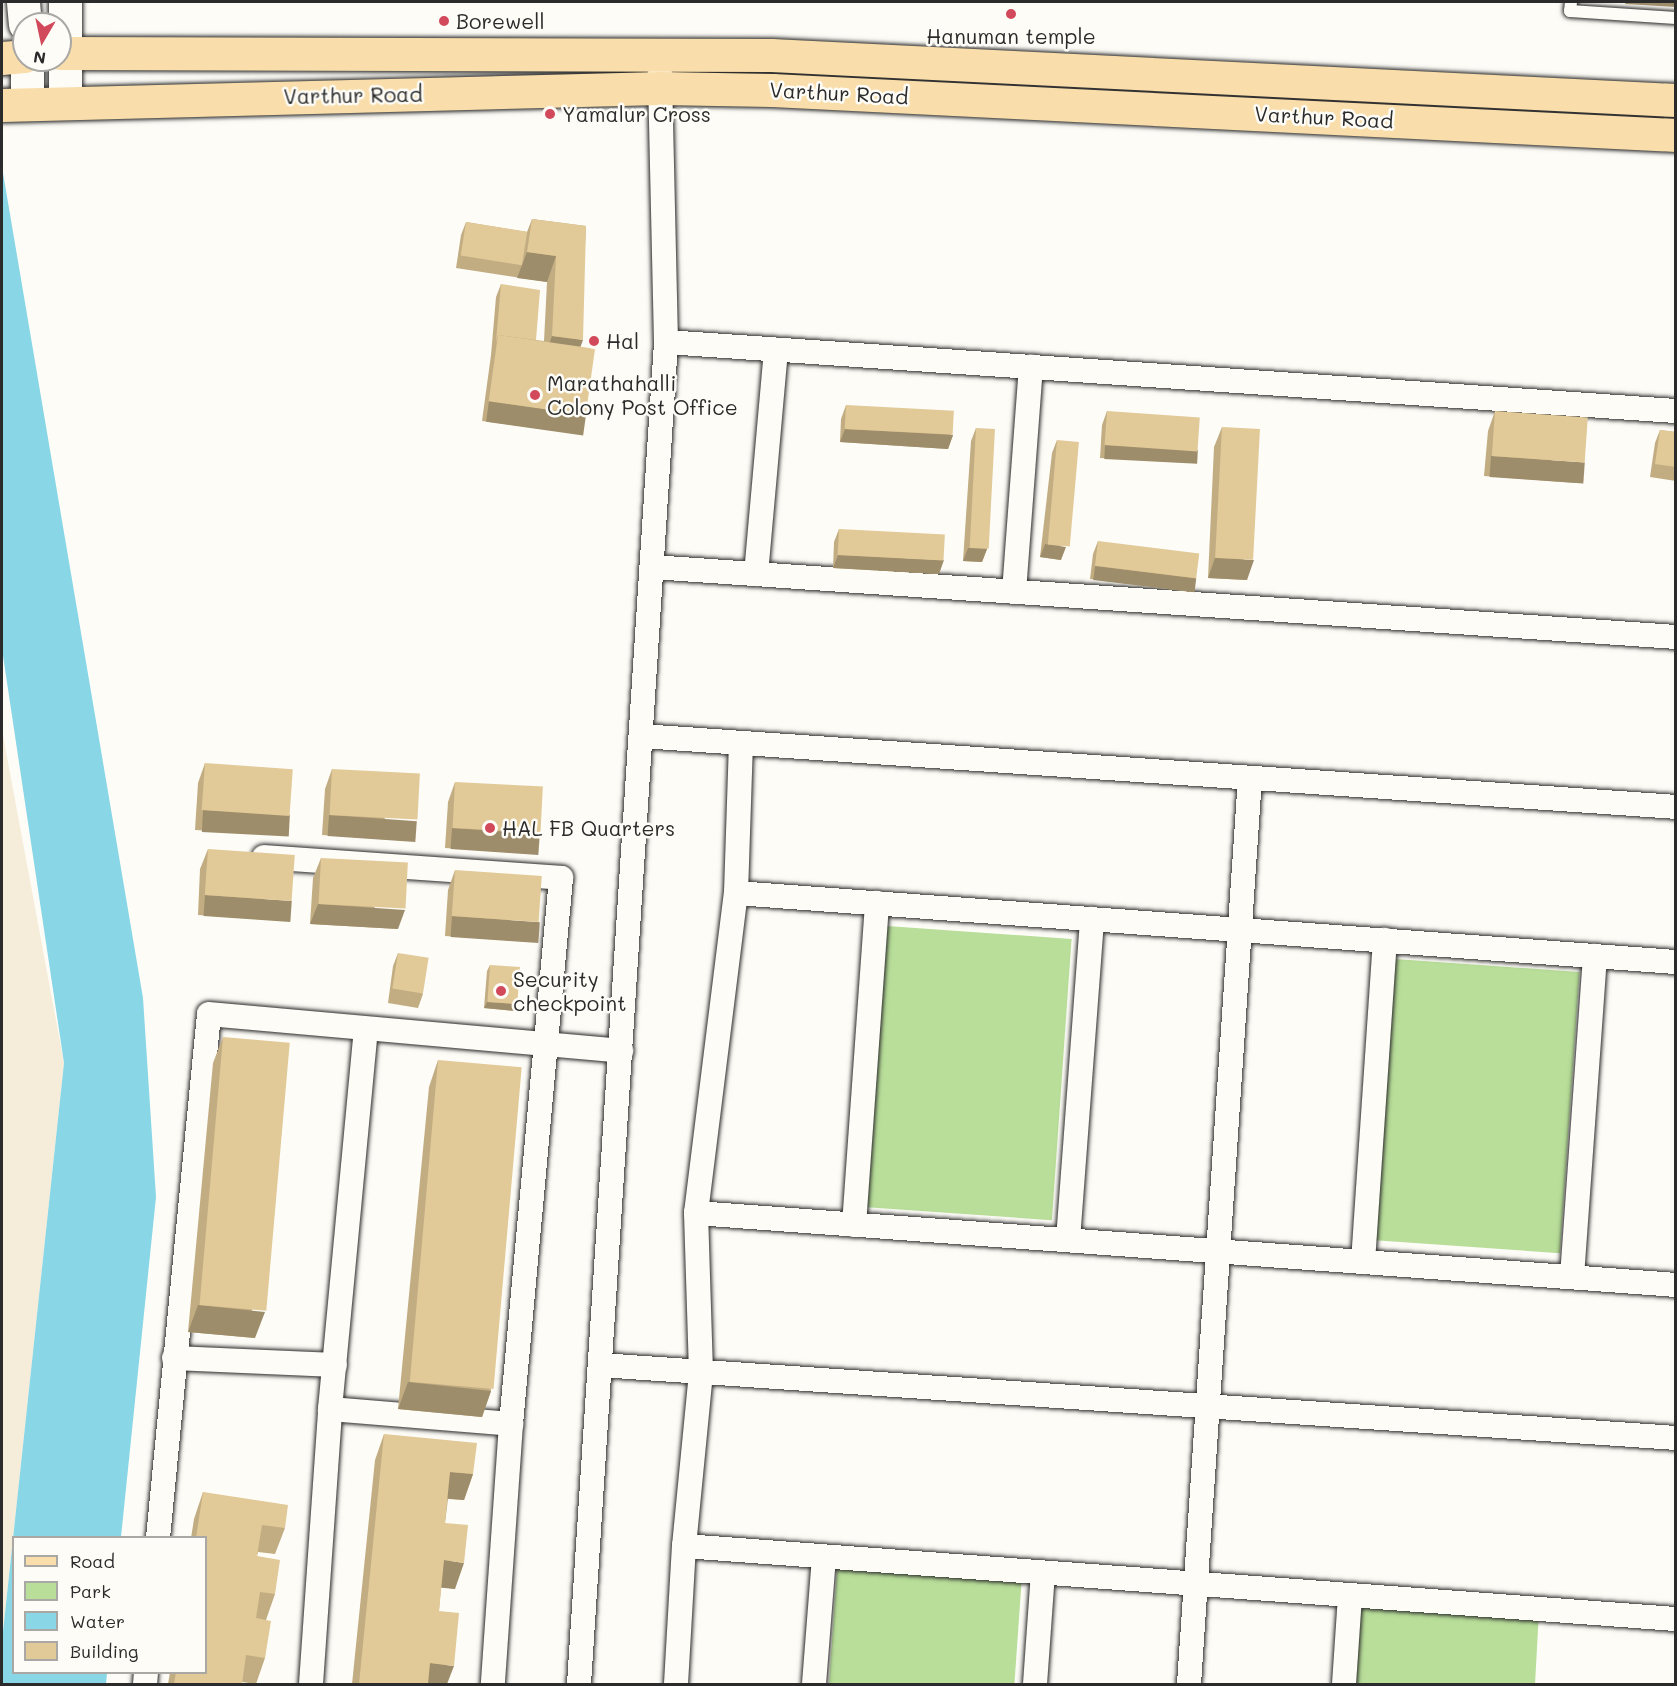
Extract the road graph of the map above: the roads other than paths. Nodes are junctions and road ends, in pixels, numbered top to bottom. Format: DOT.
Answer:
graph roads {
  1 [pos="1571,2"];
  2 [pos="1676,18"];
  3 [pos="72,53"];
  4 [pos="659,55"];
  5 [pos="23,72"];
  6 [pos="64,72"];
  7 [pos="660,88"];
  8 [pos="1676,100"];
  9 [pos="65,101"];
  10 [pos="14,104"];
  11 [pos="1676,135"];
  12 [pos="666,342"];
  13 [pos="776,350"];
  14 [pos="1030,367"];
  15 [pos="1676,411"];
  16 [pos="652,567"];
  17 [pos="756,574"];
  18 [pos="1014,592"];
  19 [pos="1676,637"];
  20 [pos="641,736"];
  21 [pos="741,743"];
  22 [pos="1250,778"];
  23 [pos="1676,807"];
  24 [pos="236,855"];
  25 [pos="736,893"];
  26 [pos="877,903"];
  27 [pos="1092,919"];
  28 [pos="1240,930"];
  29 [pos="1386,940"];
  30 [pos="1595,956"];
  31 [pos="1676,962"];
  32 [pos="366,1031"];
  33 [pos="547,1046"];
  34 [pos="621,1051"];
  35 [pos="696,1213"];
  36 [pos="854,1225"];
  37 [pos="1068,1240"];
  38 [pos="1218,1251"];
  39 [pos="1363,1262"];
  40 [pos="1572,1277"];
  41 [pos="1676,1285"];
  42 [pos="174,1358"];
  43 [pos="335,1365"];
  44 [pos="600,1365"];
  45 [pos="702,1372"];
  46 [pos="1208,1406"];
  47 [pos="330,1409"];
  48 [pos="512,1424"];
  49 [pos="1676,1438"];
  50 [pos="158,1536"];
  51 [pos="684,1546"];
  52 [pos="824,1557"];
  53 [pos="1043,1573"];
  54 [pos="1196,1584"];
  55 [pos="1350,1595"];
  56 [pos="1676,1619"];
  57 [pos="311,1684"];
  58 [pos="493,1684"];
  59 [pos="579,1684"];
  60 [pos="676,1684"];
  61 [pos="814,1684"];
  62 [pos="1035,1684"];
  63 [pos="1189,1684"];
  64 [pos="1344,1684"];
  1 -- 2 [label="lane"];
  3 -- 4 [label="main road, Varthur Road"];
  4 -- 7 [label="street"];
  4 -- 8 [label="main road, Varthur Road"];
  5 -- 10 [label="street"];
  6 -- 9 [label="street"];
  7 -- 9 [label="main road, Varthur Road"];
  7 -- 11 [label="main road, Varthur Road"];
  7 -- 12 [label="street"];
  9 -- 10 [label="main road, Varthur Road"];
  12 -- 13 [label="street"];
  12 -- 16 [label="street"];
  13 -- 14 [label="street"];
  13 -- 17 [label="street"];
  14 -- 15 [label="street"];
  14 -- 18 [label="street"];
  16 -- 17 [label="street"];
  16 -- 20 [label="street"];
  17 -- 18 [label="street"];
  18 -- 19 [label="street"];
  20 -- 21 [label="street"];
  20 -- 34 [label="street"];
  21 -- 22 [label="street"];
  21 -- 25 [label="street"];
  22 -- 23 [label="street"];
  22 -- 28 [label="street"];
  24 -- 33 [label="street"];
  25 -- 26 [label="street"];
  25 -- 35 [label="street"];
  26 -- 27 [label="street"];
  26 -- 36 [label="street"];
  27 -- 28 [label="street"];
  27 -- 37 [label="street"];
  28 -- 29 [label="street"];
  28 -- 38 [label="street"];
  29 -- 30 [label="street"];
  29 -- 39 [label="street"];
  30 -- 31 [label="street"];
  30 -- 40 [label="street"];
  32 -- 33 [label="street"];
  32 -- 42 [label="street"];
  32 -- 43 [label="street"];
  33 -- 34 [label="street"];
  33 -- 48 [label="street"];
  34 -- 44 [label="street"];
  35 -- 36 [label="street"];
  35 -- 45 [label="street"];
  36 -- 37 [label="street"];
  37 -- 38 [label="street"];
  38 -- 39 [label="street"];
  38 -- 46 [label="street"];
  39 -- 40 [label="street"];
  40 -- 41 [label="street"];
  42 -- 43 [label="street"];
  42 -- 50 [label="street"];
  43 -- 47 [label="street"];
  44 -- 45 [label="street"];
  44 -- 59 [label="street"];
  45 -- 46 [label="street"];
  45 -- 51 [label="street"];
  46 -- 49 [label="street"];
  46 -- 54 [label="street"];
  47 -- 48 [label="street"];
  47 -- 57 [label="street"];
  48 -- 58 [label="street"];
  51 -- 52 [label="street"];
  51 -- 60 [label="street"];
  52 -- 53 [label="street"];
  52 -- 61 [label="street"];
  53 -- 54 [label="street"];
  53 -- 62 [label="street"];
  54 -- 55 [label="street"];
  54 -- 63 [label="street"];
  55 -- 56 [label="street"];
  55 -- 64 [label="street"];
}
